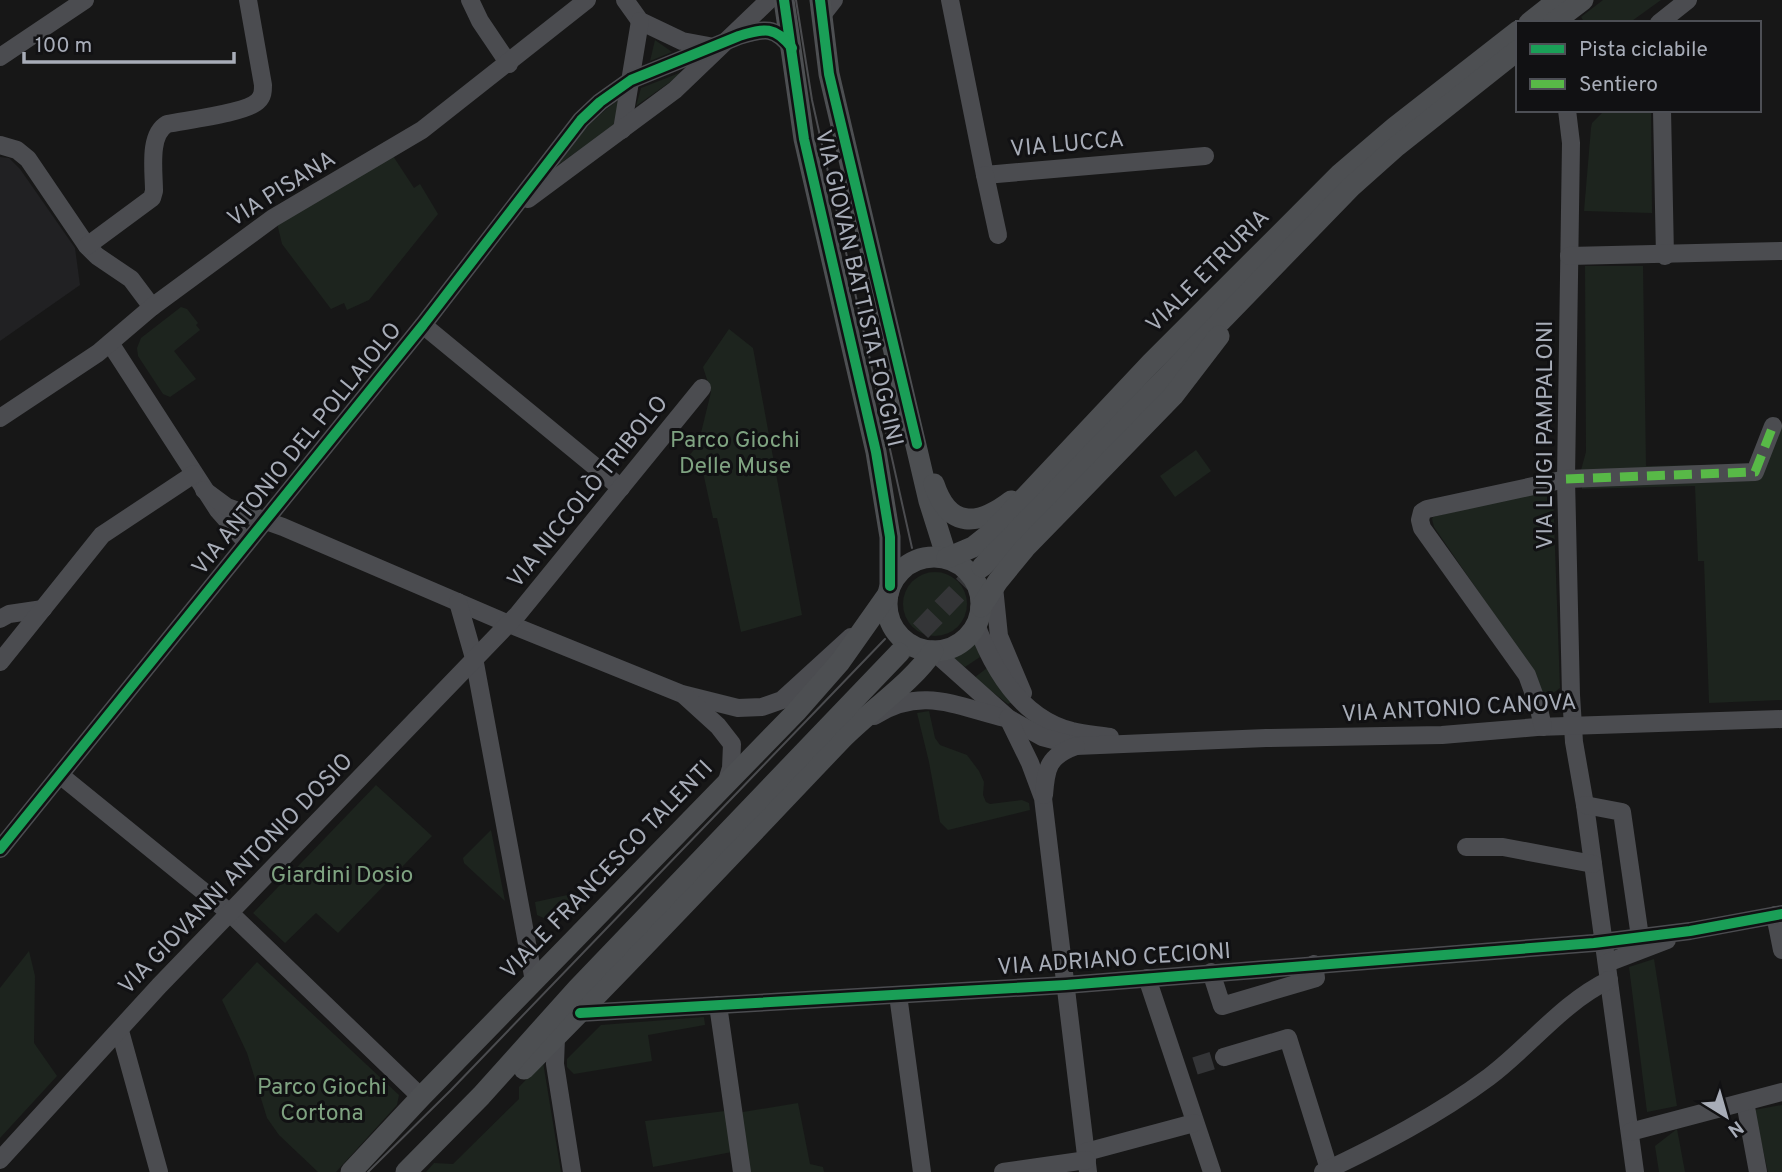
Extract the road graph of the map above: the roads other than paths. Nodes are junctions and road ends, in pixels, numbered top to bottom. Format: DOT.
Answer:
graph roads {
  1 [pos="85,0"];
  2 [pos="248,0"];
  3 [pos="470,0"];
  4 [pos="587,0"];
  5 [pos="625,0"];
  6 [pos="769,0"];
  7 [pos="784,0"];
  8 [pos="950,0"];
  9 [pos="1558,0"];
  10 [pos="1583,0"];
  11 [pos="1688,0"];
  12 [pos="826,5"];
  13 [pos="639,21"];
  14 [pos="1532,21"];
  15 [pos="1556,21"];
  16 [pos="1662,21"];
  17 [pos="1516,33"];
  18 [pos="728,39"];
  19 [pos="709,47"];
  20 [pos="792,48"];
  21 [pos="1516,52"];
  22 [pos="0,57"];
  23 [pos="509,64"];
  24 [pos="631,80"];
  25 [pos="1567,112"];
  26 [pos="1579,112"];
  27 [pos="1662,112"];
  28 [pos="622,130"];
  29 [pos="1571,143"];
  30 [pos="0,145"];
  31 [pos="1205,156"];
  32 [pos="985,175"];
  33 [pos="1345,181"];
  34 [pos="508,217"];
  35 [pos="998,235"];
  36 [pos="87,246"];
  37 [pos="1782,251"];
  38 [pos="1569,256"];
  39 [pos="1665,256"];
  40 [pos="1268,270"];
  41 [pos="152,307"];
  42 [pos="423,325"];
  43 [pos="110,343"];
  44 [pos="702,388"];
  45 [pos="0,418"];
  46 [pos="1773,426"];
  47 [pos="916,444"];
  48 [pos="1042,477"];
  49 [pos="1566,479"];
  50 [pos="199,482"];
  51 [pos="621,488"];
  52 [pos="266,520"];
  53 [pos="247,543"];
  54 [pos="947,558"];
  55 [pos="982,567"];
  56 [pos="994,587"];
  57 [pos="889,590"];
  58 [pos="458,602"];
  59 [pos="43,610"];
  60 [pos="979,616"];
  61 [pos="0,618"];
  62 [pos="509,624"];
  63 [pos="864,627"];
  64 [pos="933,651"];
  65 [pos="899,653"];
  66 [pos="474,658"];
  67 [pos="0,662"];
  68 [pos="682,694"];
  69 [pos="1029,707"];
  70 [pos="754,709"];
  71 [pos="1008,718"];
  72 [pos="1782,719"];
  73 [pos="1573,726"];
  74 [pos="1543,727"];
  75 [pos="1138,742"];
  76 [pos="732,744"];
  77 [pos="1076,746"];
  78 [pos="819,765"];
  79 [pos="60,775"];
  80 [pos="725,786"];
  81 [pos="1043,799"];
  82 [pos="1585,805"];
  83 [pos="1466,847"];
  84 [pos="0,849"];
  85 [pos="1593,864"];
  86 [pos="230,913"];
  87 [pos="1779,915"];
  88 [pos="1690,931"];
  89 [pos="1640,937"];
  90 [pos="1604,942"];
  91 [pos="1782,950"];
  92 [pos="1314,964"];
  93 [pos="1608,971"];
  94 [pos="1211,972"];
  95 [pos="1147,978"];
  96 [pos="534,981"];
  97 [pos="608,985"];
  98 [pos="1066,985"];
  99 [pos="898,995"];
  100 [pos="718,1005"];
  101 [pos="627,1010"];
  102 [pos="580,1013"];
  103 [pos="120,1031"];
  104 [pos="556,1037"];
  105 [pos="1224,1057"];
  106 [pos="1782,1092"];
  107 [pos="481,1096"];
  108 [pos="421,1097"];
  109 [pos="1745,1101"];
  110 [pos="1194,1123"];
  111 [pos="1630,1132"];
  112 [pos="0,1160"];
  113 [pos="1087,1161"];
  114 [pos="920,1165"];
  115 [pos="1326,1171"];
  116 [pos="159,1172"];
  117 [pos="351,1172"];
  118 [pos="406,1172"];
  119 [pos="572,1172"];
  120 [pos="742,1172"];
  121 [pos="1003,1172"];
  122 [pos="1212,1172"];
  123 [pos="1635,1172"];
  124 [pos="1758,1172"];
  1 -- 22 [label="street"];
  2 -- 36 [label="street"];
  3 -- 23 [label="street"];
  4 -- 23 [label="street, VIA PISANA"];
  5 -- 13 [label="street"];
  6 -- 18 [label="street, VIA ANTONIO DEL POLLAIOLO"];
  7 -- 20 [label="main road, VIA GIOVAN BATTISTA FOGGINI"];
  8 -- 32 [label="street, VIA LUCCA"];
  9 -- 14 [label="main road"];
  10 -- 15 [label="main road, bridge"];
  11 -- 16 [label="street"];
  12 -- 47 [label="main road, VIA GIOVAN BATTISTA FOGGINI"];
  13 -- 19 [label="street"];
  13 -- 24 [label="street"];
  17 -- 33 [label="main road, VIALE ETRURIA"];
  18 -- 19 [label="street, VIA ANTONIO DEL POLLAIOLO"];
  18 -- 20 [label="street"];
  18 -- 28 [label="street, VIA ANTONIO DEL POLLAIOLO"];
  19 -- 24 [label="street, VIA ANTONIO DEL POLLAIOLO"];
  20 -- 57 [label="main road, VIA GIOVAN BATTISTA FOGGINI"];
  21 -- 33 [label="main road, VIALE ETRURIA"];
  23 -- 41 [label="street, VIA PISANA"];
  24 -- 28 [label="street"];
  24 -- 34 [label="street, VIA ANTONIO DEL POLLAIOLO"];
  25 -- 29 [label="street, VIA LUIGI PAMPALONI"];
  26 -- 29 [label="street, VIA LUIGI PAMPALONI"];
  27 -- 39 [label="street"];
  28 -- 34 [label="street, VIA ANTONIO DEL POLLAIOLO"];
  29 -- 38 [label="street, VIA LUIGI PAMPALONI"];
  30 -- 36 [label="street"];
  31 -- 32 [label="street, VIA LUCCA"];
  32 -- 35 [label="street"];
  33 -- 40 [label="main road, VIALE ETRURIA"];
  33 -- 48 [label="main road, VIALE ETRURIA"];
  34 -- 42 [label="street, VIA ANTONIO DEL POLLAIOLO"];
  36 -- 41 [label="street"];
  37 -- 39 [label="street"];
  38 -- 39 [label="street"];
  38 -- 49 [label="street, VIA LUIGI PAMPALONI"];
  40 -- 55 [label="main road, VIALE ETRURIA"];
  40 -- 56 [label="main road, VIALE ETRURIA"];
  41 -- 43 [label="street, VIA PISANA"];
  42 -- 51 [label="street"];
  42 -- 52 [label="street, VIA ANTONIO DEL POLLAIOLO"];
  43 -- 45 [label="street, VIA PISANA"];
  43 -- 50 [label="street"];
  44 -- 51 [label="street, VIA NICCOLÒ TRIBOLO"];
  46 -- 49 [label="street"];
  47 -- 48 [label="main road"];
  47 -- 54 [label="main road, VIA GIOVAN BATTISTA FOGGINI"];
  48 -- 54 [label="main road, VIALE ETRURIA"];
  49 -- 73 [label="street, VIA LUIGI PAMPALONI"];
  49 -- 74 [label="street"];
  50 -- 52 [label="street"];
  50 -- 53 [label="street"];
  50 -- 59 [label="street"];
  51 -- 62 [label="street, VIA NICCOLÒ TRIBOLO"];
  52 -- 53 [label="street, VIA ANTONIO DEL POLLAIOLO"];
  52 -- 58 [label="street"];
  53 -- 79 [label="street, VIA ANTONIO DEL POLLAIOLO"];
  54 -- 57 [label="main road"];
  54 -- 60 [label="main road"];
  56 -- 60 [label="main road, VIALE ETRURIA"];
  56 -- 69 [label="street"];
  57 -- 63 [label="main road, VIALE FRANCESCO TALENTI"];
  57 -- 64 [label="main road"];
  58 -- 62 [label="street"];
  58 -- 66 [label="street"];
  59 -- 61 [label="street"];
  59 -- 67 [label="street"];
  60 -- 64 [label="main road"];
  60 -- 69 [label="street, VIA ANTONIO CANOVA"];
  62 -- 66 [label="street, VIA GIOVANNI ANTONIO DOSIO"];
  62 -- 68 [label="street"];
  63 -- 70 [label="street"];
  63 -- 80 [label="main road, VIALE FRANCESCO TALENTI"];
  64 -- 71 [label="street"];
  64 -- 78 [label="main road"];
  65 -- 107 [label="main road"];
  66 -- 86 [label="street, VIA GIOVANNI ANTONIO DOSIO"];
  66 -- 96 [label="street"];
  68 -- 70 [label="street"];
  68 -- 76 [label="street"];
  69 -- 75 [label="street, VIA ANTONIO CANOVA"];
  70 -- 76 [label="street"];
  71 -- 77 [label="street, VIA ANTONIO CANOVA"];
  71 -- 78 [label="street"];
  71 -- 81 [label="street"];
  72 -- 73 [label="street, VIA ANTONIO CANOVA"];
  73 -- 74 [label="street, VIA ANTONIO CANOVA"];
  73 -- 82 [label="street, VIA LUIGI PAMPALONI"];
  74 -- 75 [label="street, VIA ANTONIO CANOVA"];
  75 -- 77 [label="street, VIA ANTONIO CANOVA"];
  76 -- 80 [label="street"];
  77 -- 81 [label="street"];
  78 -- 97 [label="main road"];
  79 -- 84 [label="street, VIA ANTONIO DEL POLLAIOLO"];
  79 -- 86 [label="street"];
  80 -- 96 [label="main road, VIALE FRANCESCO TALENTI"];
  81 -- 98 [label="street"];
  82 -- 85 [label="street, VIA LUIGI PAMPALONI"];
  82 -- 89 [label="street"];
  83 -- 85 [label="street"];
  85 -- 90 [label="street, VIA LUIGI PAMPALONI"];
  86 -- 103 [label="street, VIA GIOVANNI ANTONIO DOSIO"];
  86 -- 108 [label="street"];
  87 -- 88 [label="street"];
  87 -- 91 [label="street"];
  88 -- 89 [label="street, VIA ADRIANO CECIONI"];
  88 -- 93 [label="street"];
  89 -- 90 [label="street, VIA ADRIANO CECIONI"];
  90 -- 92 [label="street, VIA ADRIANO CECIONI"];
  90 -- 93 [label="street, VIA LUIGI PAMPALONI"];
  92 -- 94 [label="street, VIA ADRIANO CECIONI"];
  92 -- 94 [label="street"];
  93 -- 111 [label="street, VIA LUIGI PAMPALONI"];
  93 -- 115 [label="street"];
  94 -- 95 [label="street, VIA ADRIANO CECIONI"];
  95 -- 98 [label="street, VIA ADRIANO CECIONI"];
  95 -- 110 [label="street"];
  96 -- 108 [label="main road, VIALE FRANCESCO TALENTI"];
  97 -- 101 [label="street"];
  97 -- 102 [label="main road"];
  98 -- 99 [label="street, VIA ADRIANO CECIONI"];
  98 -- 113 [label="street"];
  99 -- 100 [label="street, VIA ADRIANO CECIONI"];
  99 -- 114 [label="street"];
  100 -- 101 [label="street, VIA ADRIANO CECIONI"];
  100 -- 120 [label="street"];
  101 -- 102 [label="street, VIA ADRIANO CECIONI"];
  102 -- 104 [label="main road"];
  103 -- 112 [label="street, VIA GIOVANNI ANTONIO DOSIO"];
  103 -- 116 [label="street"];
  104 -- 107 [label="main road"];
  104 -- 119 [label="street"];
  105 -- 115 [label="street"];
  106 -- 109 [label="street"];
  107 -- 118 [label="main road"];
  108 -- 117 [label="main road, VIALE FRANCESCO TALENTI"];
  109 -- 111 [label="street"];
  109 -- 124 [label="street"];
  110 -- 113 [label="street"];
  110 -- 122 [label="street"];
  111 -- 123 [label="street, VIA LUIGI PAMPALONI"];
  113 -- 121 [label="street"];
}
